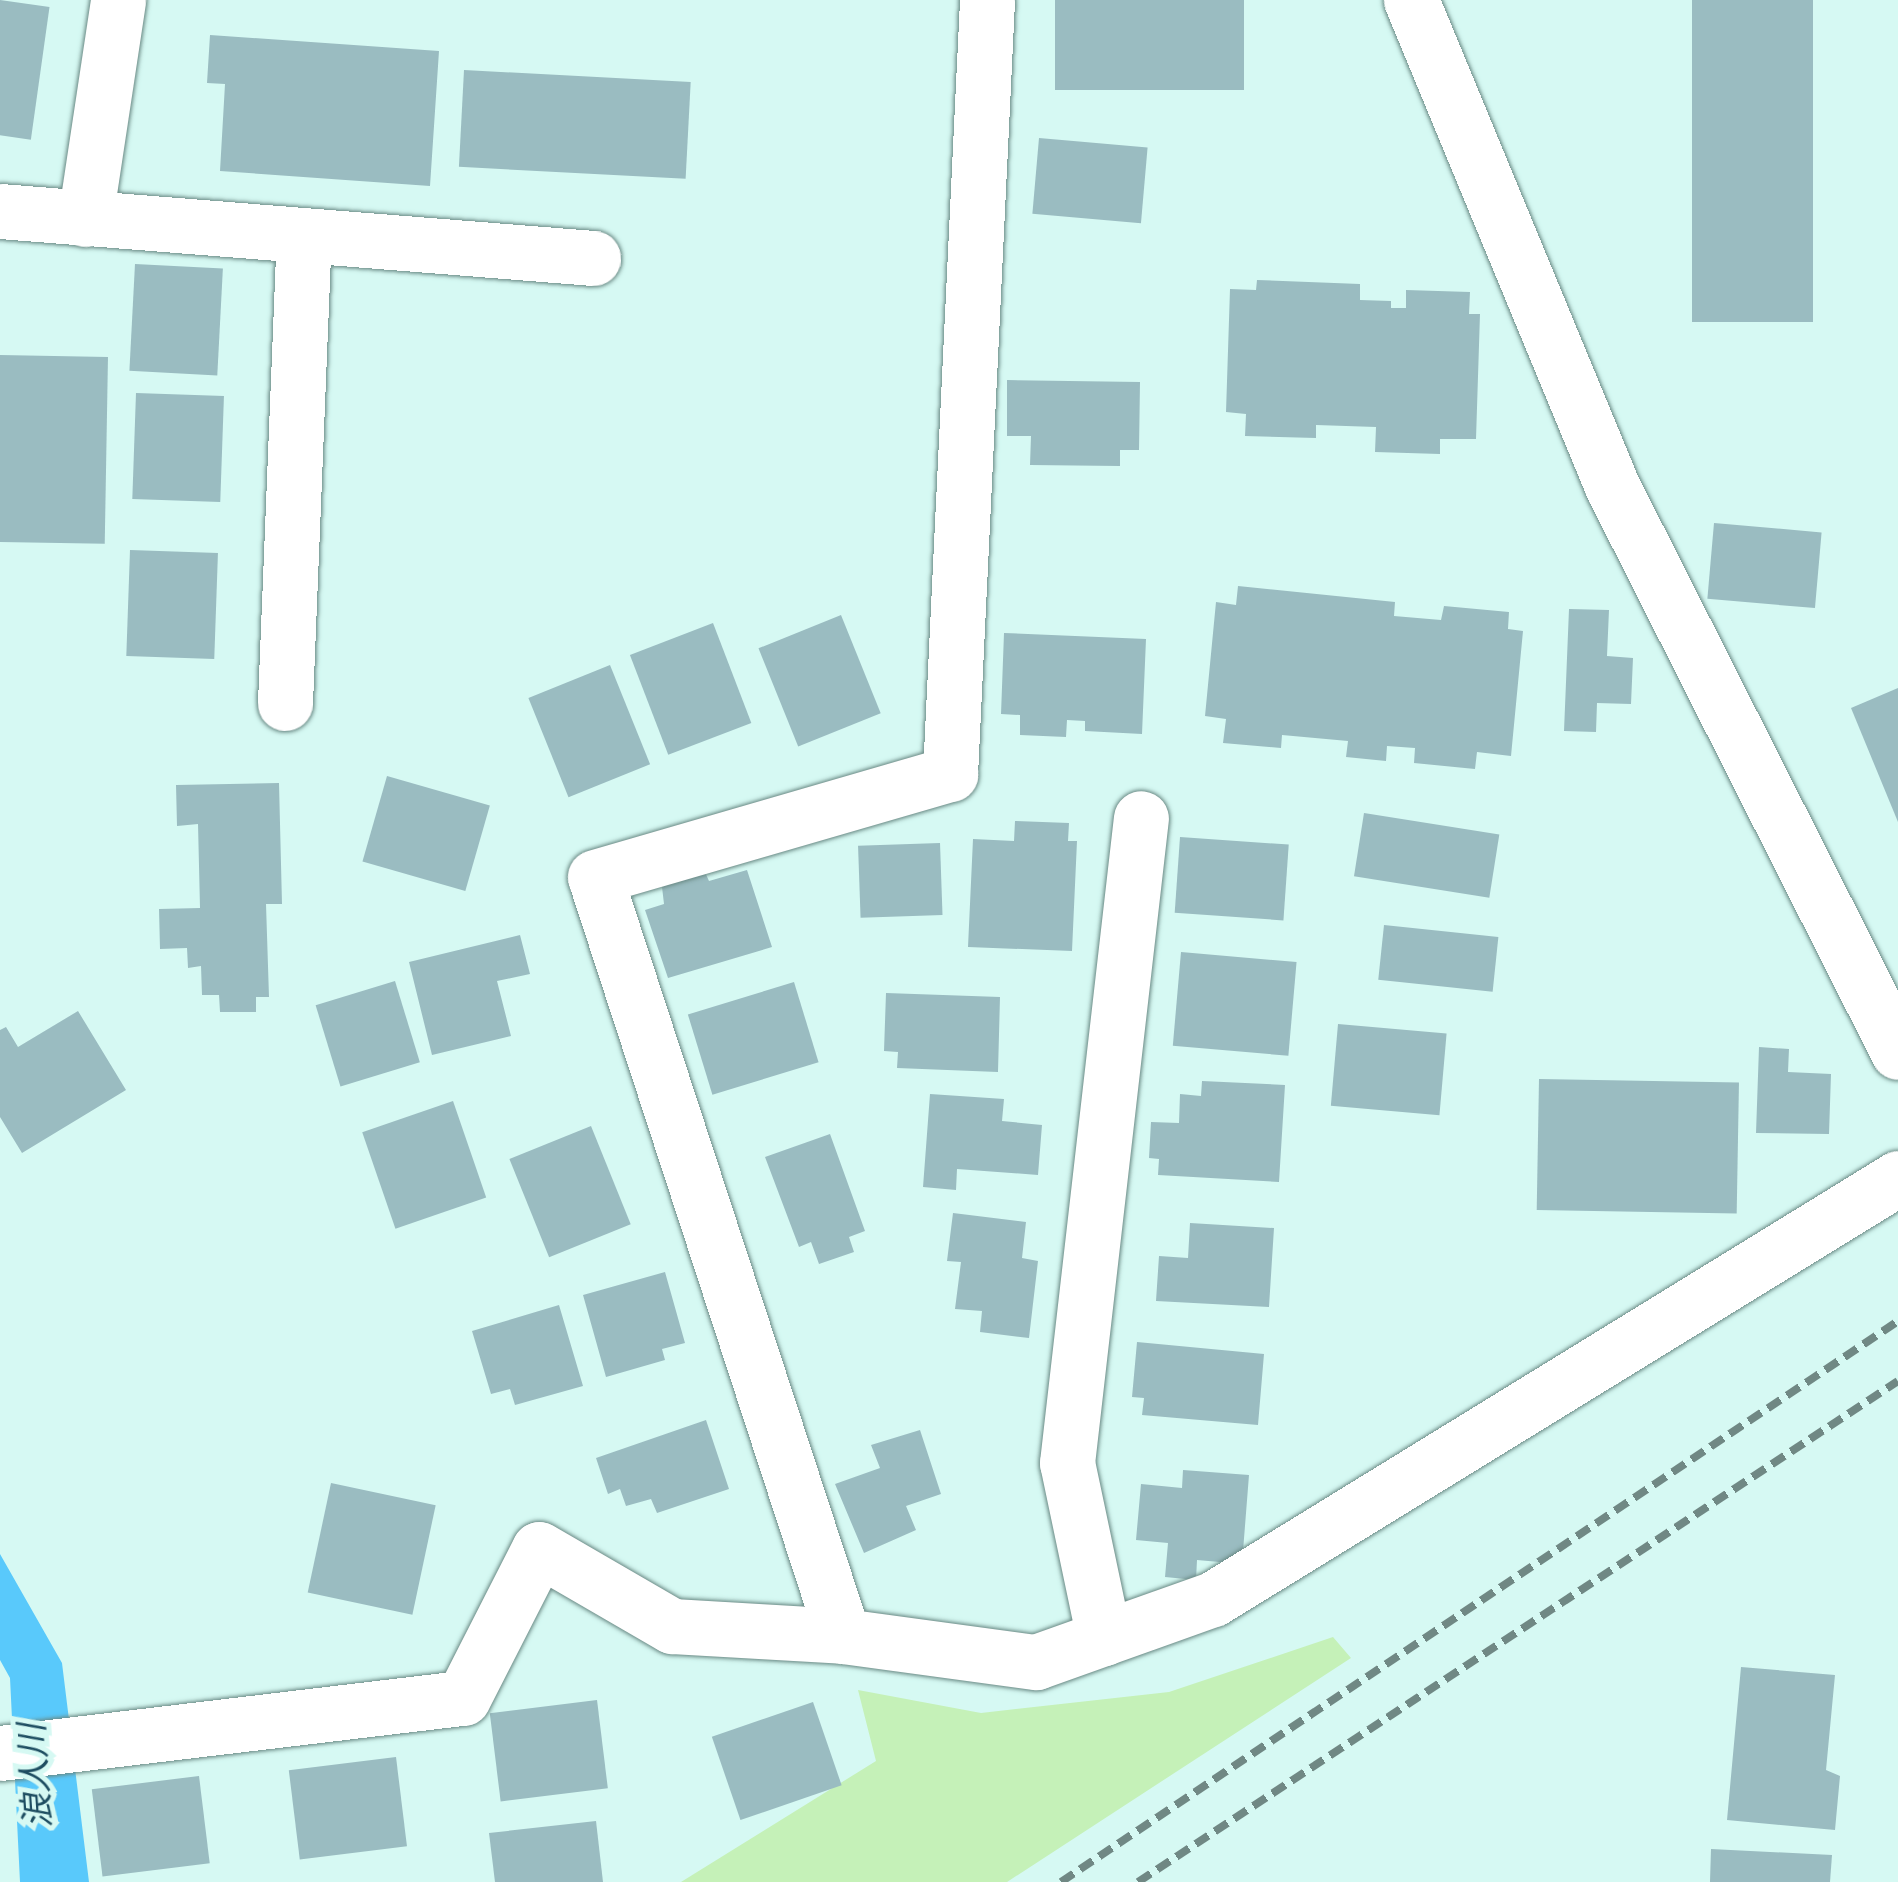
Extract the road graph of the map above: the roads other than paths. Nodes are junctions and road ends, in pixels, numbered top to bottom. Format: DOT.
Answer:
graph roads {
  1 [pos="118,0"];
  2 [pos="987,0"];
  3 [pos="1411,0"];
  4 [pos="0,212"];
  5 [pos="86,219"];
  6 [pos="304,236"];
  7 [pos="593,258"];
  8 [pos="285,703"];
  9 [pos="1141,818"];
  10 [pos="1898,1052"];
  11 [pos="1898,1178"];
  12 [pos="843,1636"];
  13 [pos="1104,1638"];
  14 [pos="0,1753"];
  1 -- 5 [label="street"];
  2 -- 12 [label="street"];
  3 -- 10 [label="street"];
  4 -- 5 [label="street"];
  5 -- 6 [label="street"];
  6 -- 7 [label="street"];
  6 -- 8 [label="street"];
  9 -- 13 [label="street"];
  11 -- 13 [label="street"];
  12 -- 13 [label="street"];
  12 -- 14 [label="street"];
}
